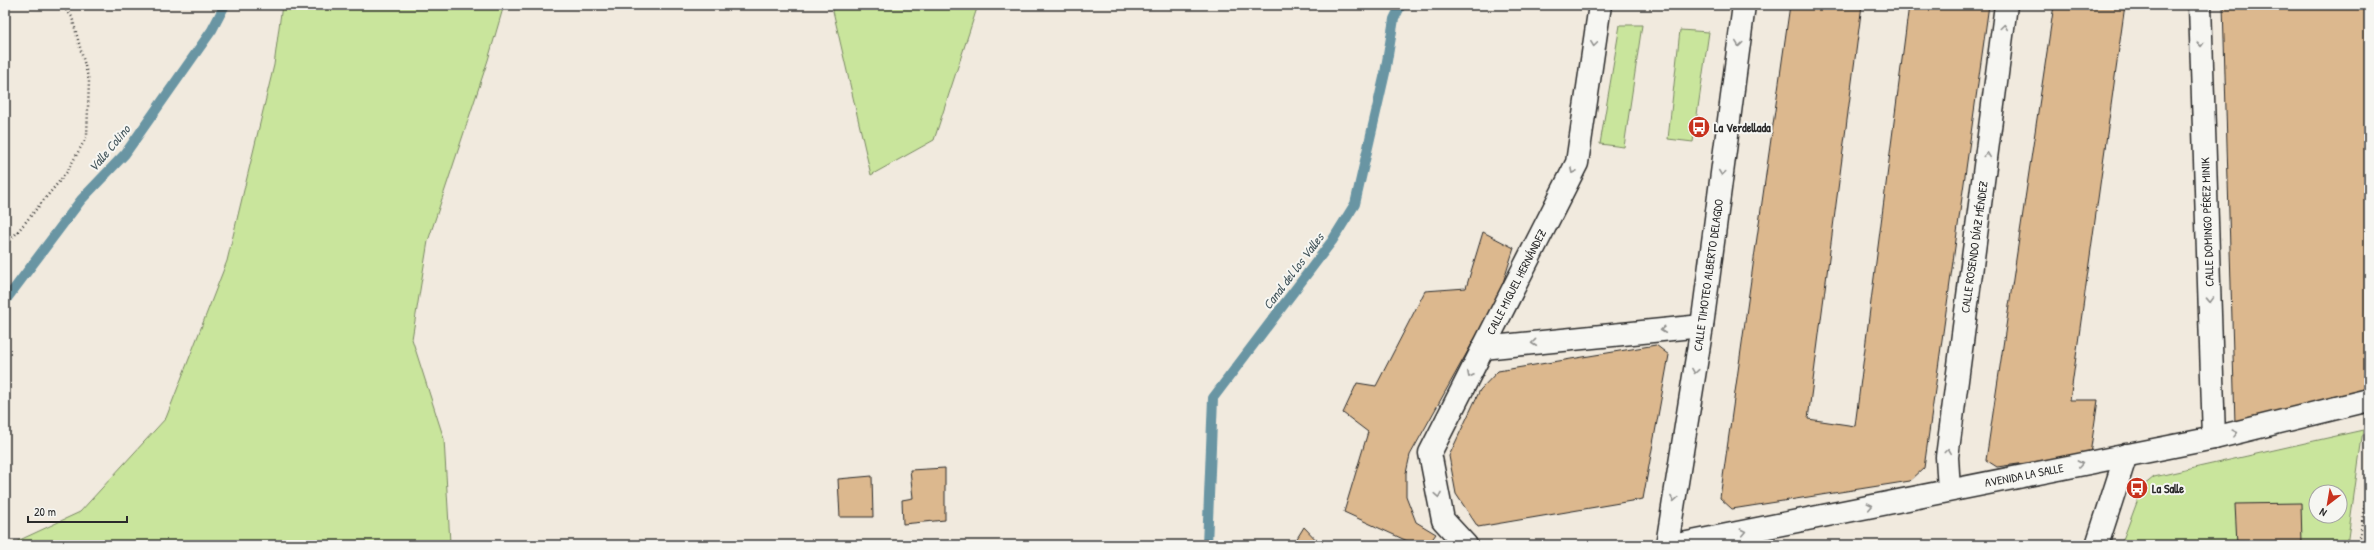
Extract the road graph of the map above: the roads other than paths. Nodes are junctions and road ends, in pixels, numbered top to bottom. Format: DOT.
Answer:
graph roads {
  1 [pos="1600,5"];
  2 [pos="1744,5"];
  3 [pos="2006,5"];
  4 [pos="2200,5"];
  5 [pos="1702,326"];
  6 [pos="1483,348"];
  7 [pos="2369,400"];
  8 [pos="2214,438"];
  9 [pos="2126,455"];
  10 [pos="1948,490"];
  11 [pos="1466,545"];
  12 [pos="1667,545"];
  13 [pos="1677,545"];
  14 [pos="2096,545"];
  1 -- 6 [label="street, CALLE MIGUEL HERNÁNDEZ, one-way"];
  2 -- 5 [label="street, CALLE TIMOTEO ALBERTO DELAGDO, one-way"];
  10 -- 3 [label="street, CALLE ROSENDO DÍAZ MÉNDEZ, one-way"];
  4 -- 8 [label="street, CALLE DOMINGO PÉREZ MINIK, one-way"];
  5 -- 6 [label="street, one-way"];
  5 -- 12 [label="street, CALLE TIMOTEO ALBERTO DELAGDO, one-way"];
  6 -- 11 [label="street, CALLE MIGUEL HERNÁNDEZ, one-way"];
  8 -- 7 [label="street, AVENIDA LA SALLE, one-way"];
  8 -- 9 [label="street, AVENIDA LA SALLE"];
  10 -- 9 [label="street, AVENIDA LA SALLE, one-way"];
  9 -- 14 [label="street"];
  13 -- 10 [label="street, AVENIDA LA SALLE, one-way"];
}
